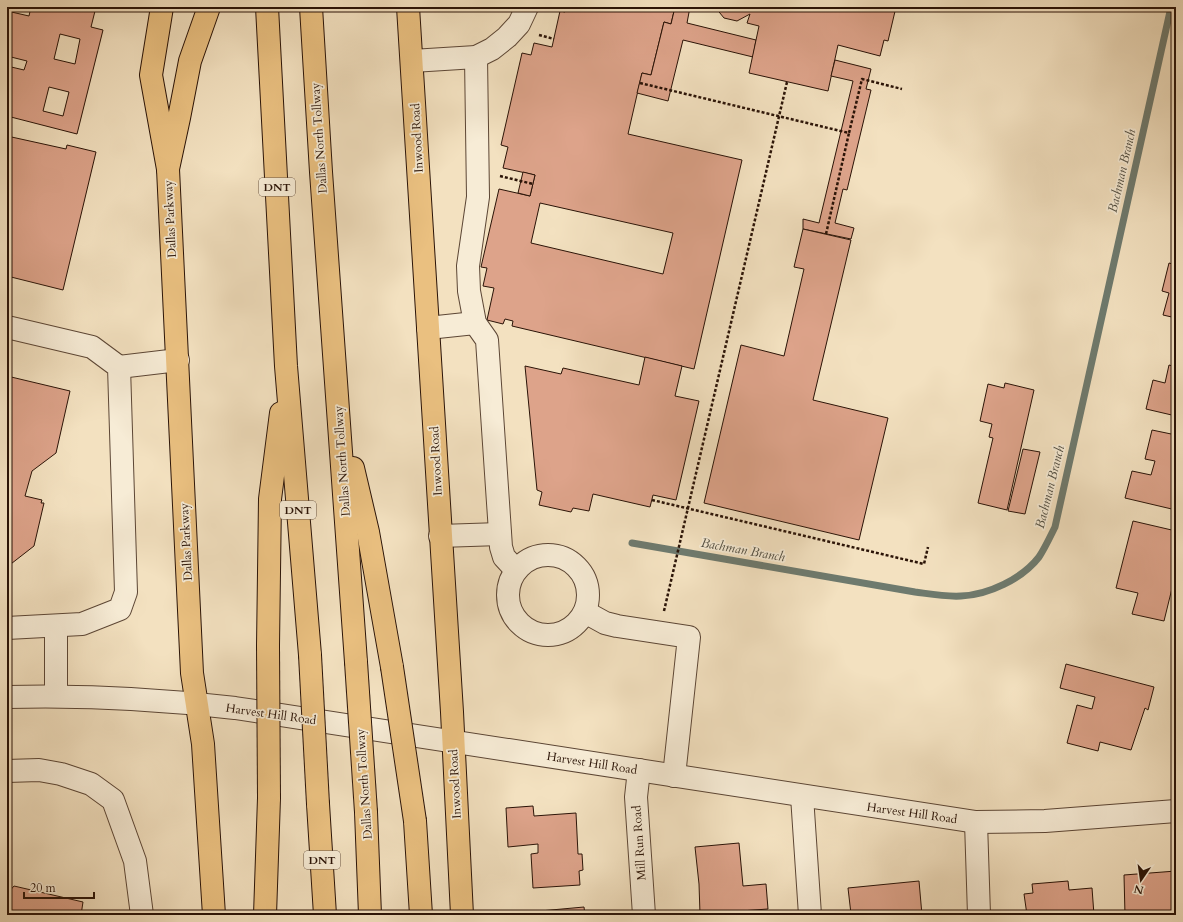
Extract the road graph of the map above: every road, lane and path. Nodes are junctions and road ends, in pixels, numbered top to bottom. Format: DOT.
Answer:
graph roads {
  1 [pos="162,7"];
  2 [pos="209,7"];
  3 [pos="267,7"];
  4 [pos="311,7"];
  5 [pos="408,7"];
  6 [pos="527,7"];
  7 [pos="536,35"];
  8 [pos="554,39"];
  9 [pos="476,57"];
  10 [pos="412,61"];
  11 [pos="787,82"];
  12 [pos="640,83"];
  13 [pos="902,89"];
  14 [pos="779,116"];
  15 [pos="849,133"];
  16 [pos="168,169"];
  17 [pos="493,174"];
  18 [pos="533,184"];
  19 [pos="826,234"];
  20 [pos="476,323"];
  21 [pos="7,327"];
  22 [pos="428,328"];
  23 [pos="178,360"];
  24 [pos="286,366"];
  25 [pos="119,367"];
  26 [pos="338,407"];
  27 [pos="652,500"];
  28 [pos="687,508"];
  29 [pos="500,534"];
  30 [pos="440,536"];
  31 [pos="928,546"];
  32 [pos="516,570"];
  33 [pos="668,595"];
  34 [pos="585,612"];
  35 [pos="56,627"];
  36 [pos="7,628"];
  37 [pos="56,696"];
  38 [pos="7,697"];
  39 [pos="196,704"];
  40 [pos="453,742"];
  41 [pos="639,770"];
  42 [pos="7,771"];
  43 [pos="674,776"];
  44 [pos="802,796"];
  45 [pos="1176,811"];
  46 [pos="976,822"];
  47 [pos="142,915"];
  48 [pos="214,915"];
  49 [pos="265,915"];
  50 [pos="325,915"];
  51 [pos="370,915"];
  52 [pos="421,915"];
  53 [pos="462,915"];
  54 [pos="644,915"];
  55 [pos="810,915"];
  56 [pos="979,915"];
  1 -- 16 [label="main road"];
  2 -- 16 [label="main road"];
  3 -- 24 [label="main road, DNT"];
  4 -- 26 [label="main road, Dallas North Tollway"];
  5 -- 10 [label="main road, Inwood Road"];
  6 -- 9 [label="street"];
  7 -- 8 [label="path"];
  9 -- 10 [label="street"];
  9 -- 20 [label="street"];
  10 -- 22 [label="main road, Inwood Road"];
  11 -- 14 [label="path"];
  12 -- 14 [label="path"];
  13 -- 15 [label="path"];
  14 -- 15 [label="path"];
  14 -- 28 [label="path"];
  15 -- 19 [label="path"];
  16 -- 23 [label="main road, Dallas Parkway"];
  17 -- 18 [label="path"];
  20 -- 22 [label="street"];
  20 -- 29 [label="street"];
  21 -- 25 [label="street"];
  22 -- 30 [label="main road, Inwood Road"];
  23 -- 25 [label="street"];
  23 -- 39 [label="main road, Dallas Parkway"];
  24 -- 49 [label="main road, bridge"];
  24 -- 50 [label="main road, DNT, bridge"];
  25 -- 35 [label="street"];
  26 -- 51 [label="main road, Dallas North Tollway, bridge"];
  26 -- 52 [label="main road, bridge"];
  27 -- 28 [label="path"];
  28 -- 31 [label="path"];
  28 -- 33 [label="path"];
  29 -- 30 [label="street"];
  29 -- 32 [label="street"];
  30 -- 40 [label="main road, Inwood Road"];
  32 -- 34 [label="street"];
  32 -- 34 [label="street"];
  34 -- 43 [label="street"];
  35 -- 36 [label="street"];
  35 -- 37 [label="street"];
  37 -- 38 [label="street, Harvest Hill Road"];
  37 -- 39 [label="street, Harvest Hill Road"];
  39 -- 40 [label="street, Harvest Hill Road"];
  39 -- 48 [label="main road, Dallas Parkway"];
  40 -- 41 [label="street, Harvest Hill Road"];
  40 -- 53 [label="main road, Inwood Road"];
  41 -- 43 [label="street, Harvest Hill Road"];
  41 -- 54 [label="street, Mill Run Road"];
  42 -- 47 [label="street"];
  43 -- 44 [label="street, Harvest Hill Road"];
  44 -- 46 [label="street, Harvest Hill Road"];
  44 -- 55 [label="street"];
  45 -- 46 [label="street, Harvest Hill Road"];
  46 -- 56 [label="street"];
}
